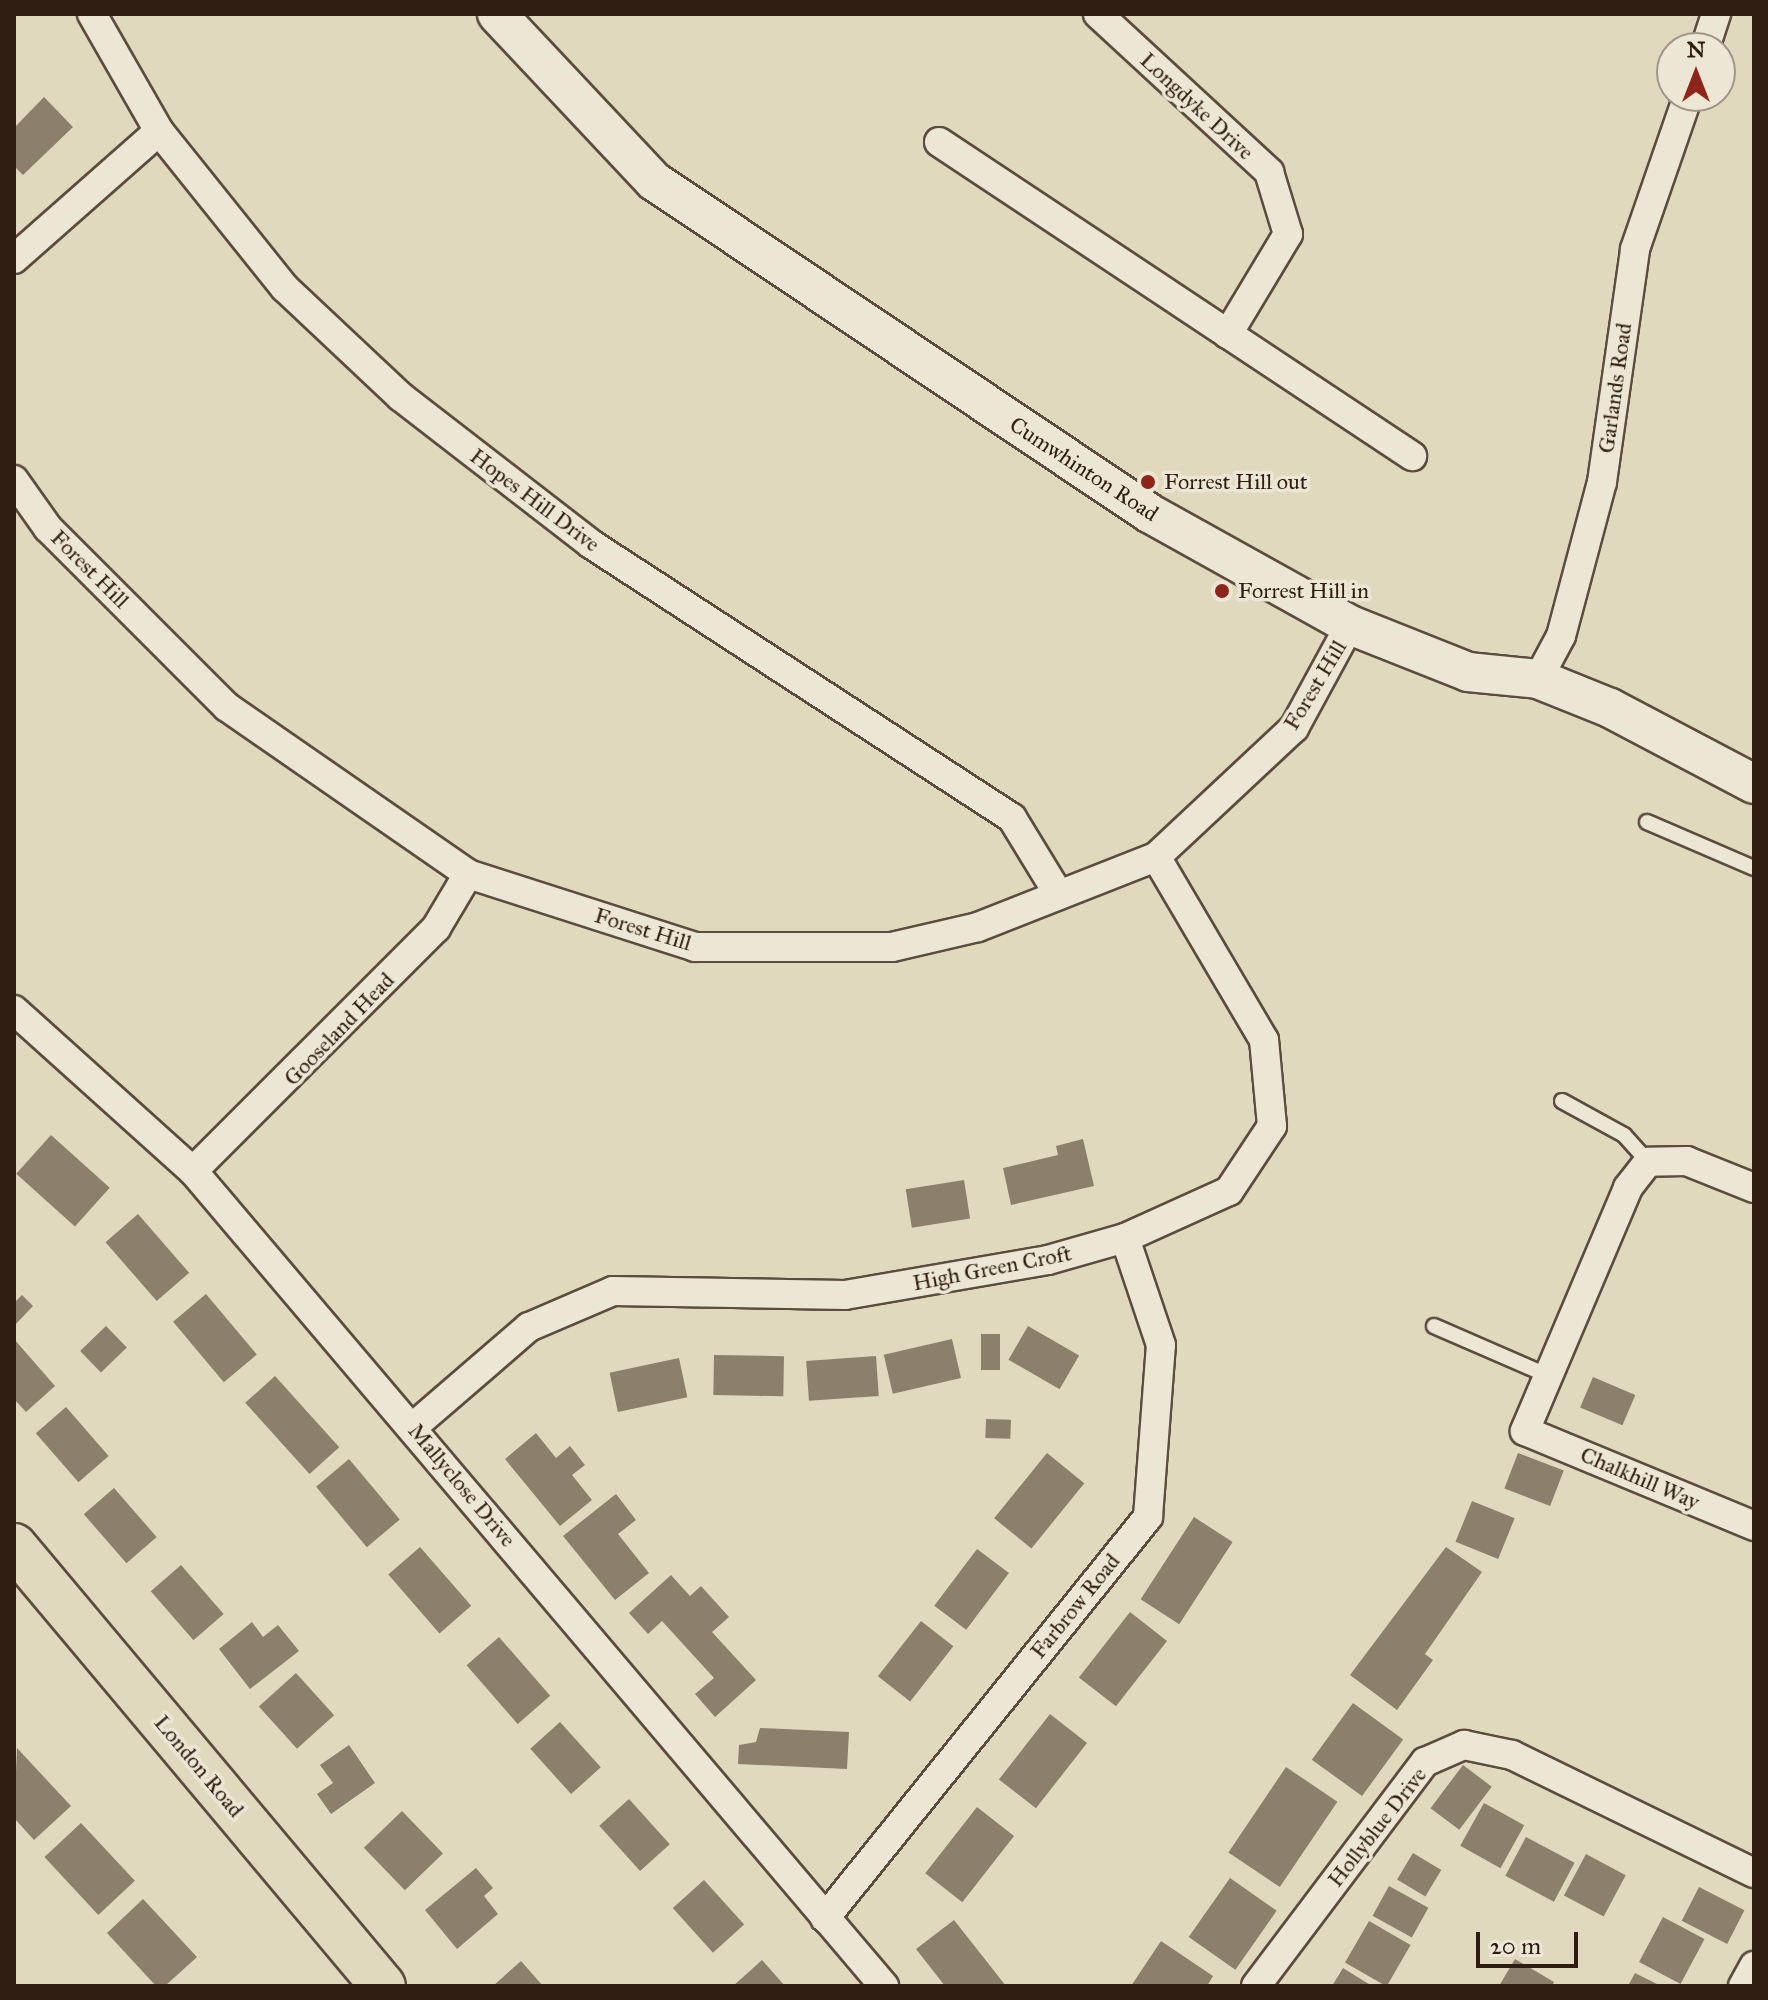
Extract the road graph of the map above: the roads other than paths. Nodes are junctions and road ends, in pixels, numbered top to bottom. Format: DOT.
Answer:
graph roads {
  1 [pos="92,14"];
  2 [pos="497,14"];
  3 [pos="1098,14"];
  4 [pos="1682,112"];
  5 [pos="159,131"];
  6 [pos="939,142"];
  7 [pos="14,259"];
  8 [pos="1228,334"];
  9 [pos="1412,456"];
  10 [pos="14,480"];
  11 [pos="1350,625"];
  12 [pos="1538,679"];
  13 [pos="1754,784"];
  14 [pos="1647,822"];
  15 [pos="1156,857"];
  16 [pos="1754,868"];
  17 [pos="468,874"];
  18 [pos="1059,895"];
  19 [pos="14,1010"];
  20 [pos="1562,1101"];
  21 [pos="1648,1162"];
  22 [pos="193,1171"];
  23 [pos="1754,1188"];
  24 [pos="1125,1238"];
  25 [pos="1434,1326"];
  26 [pos="1549,1376"];
  27 [pos="413,1427"];
  28 [pos="1754,1526"];
  29 [pos="14,1546"];
  30 [pos="1754,1873"];
  31 [pos="825,1918"];
  32 [pos="1754,1966"];
  33 [pos="383,1986"];
  34 [pos="884,1986"];
  35 [pos="1256,1986"];
  36 [pos="1743,1986"];
  1 -- 5 [label="street, Hopes Hill Drive"];
  2 -- 11 [label="street, Cumwhinton Road"];
  3 -- 8 [label="street, Longdyke Drive"];
  4 -- 12 [label="street, Garlands Road"];
  5 -- 7 [label="street"];
  5 -- 18 [label="street, Hopes Hill Drive"];
  6 -- 8 [label="street"];
  8 -- 9 [label="street"];
  10 -- 17 [label="street, Forest Hill"];
  11 -- 12 [label="street, Cumwhinton Road"];
  11 -- 15 [label="street, Forest Hill"];
  12 -- 13 [label="street, Cumwhinton Road"];
  14 -- 16 [label="lane"];
  15 -- 18 [label="street, Forest Hill"];
  15 -- 24 [label="street, High Green Croft"];
  17 -- 18 [label="street, Forest Hill"];
  17 -- 22 [label="street, Gooseland Head"];
  19 -- 22 [label="street, Mallyclose Drive"];
  20 -- 21 [label="lane"];
  21 -- 23 [label="street"];
  21 -- 26 [label="street"];
  22 -- 27 [label="street, Mallyclose Drive"];
  24 -- 27 [label="street, High Green Croft"];
  24 -- 31 [label="street, Farbrow Road"];
  25 -- 26 [label="lane"];
  26 -- 28 [label="street, Chalkhill Way"];
  27 -- 31 [label="street, Mallyclose Drive"];
  29 -- 33 [label="main road, London Road"];
  30 -- 35 [label="street, Hollyblue Drive"];
  31 -- 34 [label="street, Mallyclose Drive"];
  32 -- 36 [label="street"];
}
